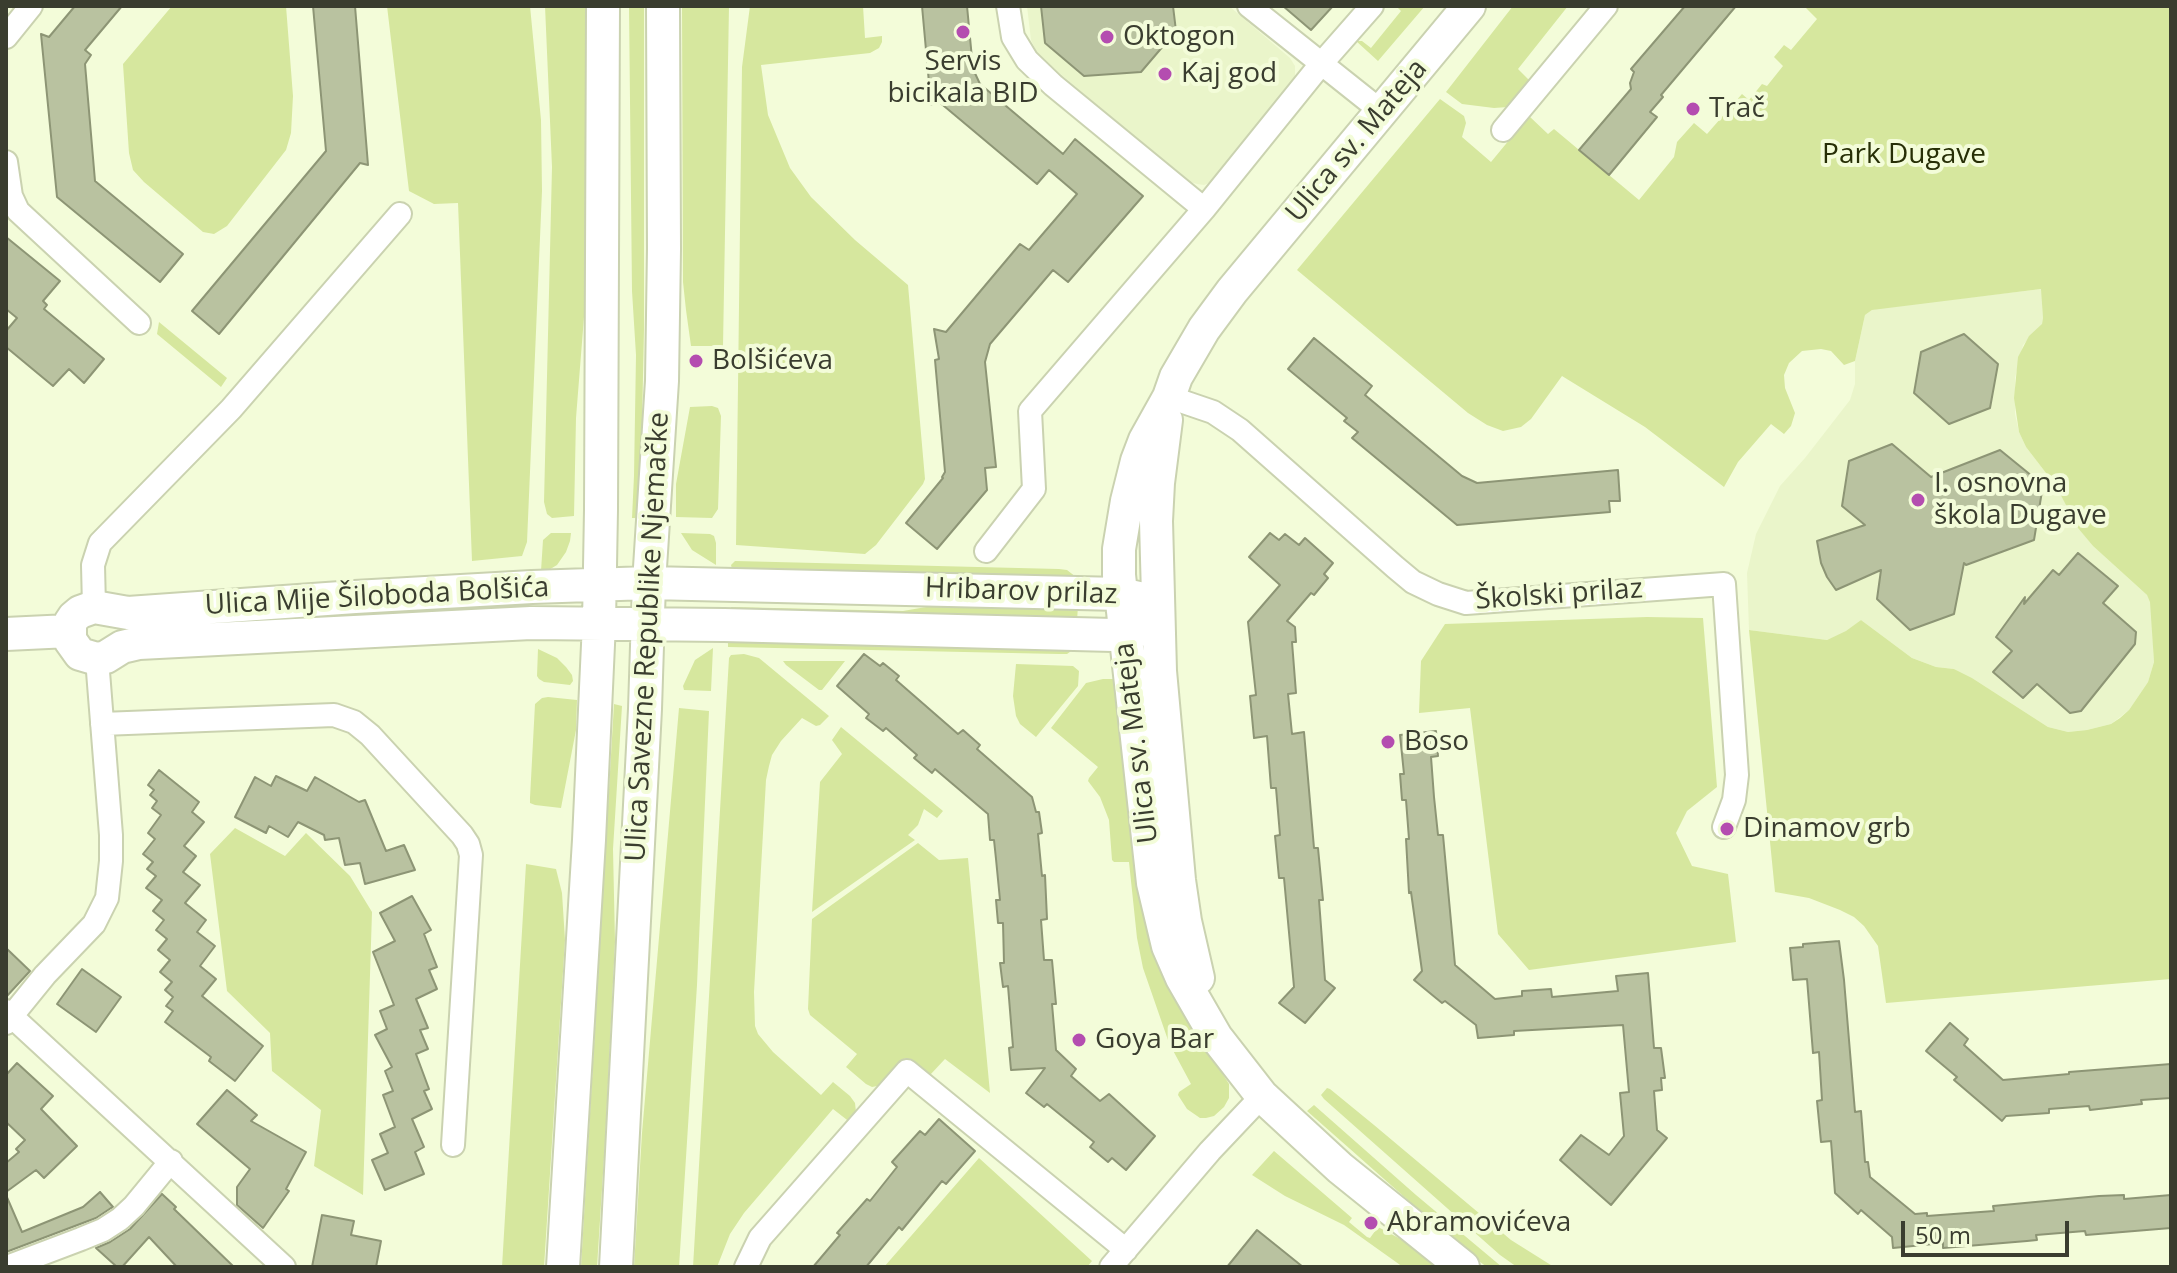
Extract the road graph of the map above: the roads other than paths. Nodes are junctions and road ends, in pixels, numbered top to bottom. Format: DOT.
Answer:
graph roads {
  1 [pos="31,6"];
  2 [pos="603,6"];
  3 [pos="663,6"];
  4 [pos="1008,6"];
  5 [pos="1249,6"];
  6 [pos="1372,6"];
  7 [pos="1469,6"];
  8 [pos="1606,6"];
  9 [pos="6,37"];
  10 [pos="1321,64"];
  11 [pos="1381,111"];
  12 [pos="1503,130"];
  13 [pos="6,162"];
  14 [pos="1204,209"];
  15 [pos="400,214"];
  16 [pos="139,323"];
  17 [pos="1169,397"];
  18 [pos="986,551"];
  19 [pos="649,583"];
  20 [pos="599,585"];
  21 [pos="1120,594"];
  22 [pos="100,608"];
  23 [pos="1157,613"];
  24 [pos="599,623"];
  25 [pos="648,624"];
  26 [pos="69,631"];
  27 [pos="6,634"];
  28 [pos="1124,634"];
  29 [pos="105,655"];
  30 [pos="102,724"];
  31 [pos="1724,827"];
  32 [pos="8,1017"];
  33 [pos="1216,1037"];
  34 [pos="1262,1096"];
  35 [pos="453,1145"];
  36 [pos="171,1161"];
  37 [pos="1118,1258"];
  38 [pos="7,1267"];
  39 [pos="284,1267"];
  40 [pos="563,1267"];
  41 [pos="616,1267"];
  42 [pos="746,1267"];
  43 [pos="1463,1267"];
  1 -- 9 [label="street"];
  2 -- 20 [label="street, Ulica Savezne Republike Njemačke"];
  3 -- 19 [label="street, Ulica Savezne Republike Njemačke"];
  4 -- 14 [label="street"];
  5 -- 10 [label="street"];
  6 -- 10 [label="street, Hribarov prilaz"];
  7 -- 11 [label="street, Ulica sv. Mateja"];
  8 -- 12 [label="street"];
  10 -- 11 [label="street"];
  10 -- 14 [label="street, Hribarov prilaz"];
  11 -- 17 [label="street, Ulica sv. Mateja"];
  13 -- 16 [label="street"];
  14 -- 18 [label="street, Hribarov prilaz"];
  15 -- 22 [label="street"];
  17 -- 21 [label="street, Ulica sv. Mateja"];
  17 -- 23 [label="street, Ulica sv. Mateja"];
  17 -- 31 [label="street, Školski prilaz"];
  19 -- 20 [label="street, Ulica Mije Šiloboda Bolšića"];
  19 -- 21 [label="street, Hribarov prilaz"];
  19 -- 25 [label="street, Ulica Savezne Republike Njemačke"];
  20 -- 22 [label="street, Ulica Mije Šiloboda Bolšića"];
  20 -- 24 [label="street, Ulica Savezne Republike Njemačke"];
  21 -- 23 [label="street, Hribarov prilaz"];
  21 -- 28 [label="street, Ulica sv. Mateja"];
  22 -- 26 [label="street"];
  22 -- 29 [label="street"];
  23 -- 28 [label="street, Hribarov prilaz"];
  23 -- 33 [label="street, Ulica sv. Mateja"];
  24 -- 25 [label="street, Ulica Mije Šiloboda Bolšića"];
  24 -- 29 [label="street, Ulica Mije Šiloboda Bolšića"];
  24 -- 40 [label="street, Ulica Savezne Republike Njemačke"];
  25 -- 28 [label="street, Hribarov prilaz"];
  25 -- 41 [label="street, Ulica Savezne Republike Njemačke"];
  26 -- 27 [label="street"];
  26 -- 29 [label="street"];
  28 -- 33 [label="street, Ulica sv. Mateja"];
  29 -- 30 [label="street"];
  30 -- 32 [label="street"];
  30 -- 35 [label="street"];
  32 -- 36 [label="street"];
  33 -- 34 [label="street, Ulica sv. Mateja"];
  34 -- 37 [label="street"];
  34 -- 43 [label="street, Ulica sv. Mateja"];
  36 -- 38 [label="street"];
  36 -- 39 [label="street"];
  37 -- 42 [label="street"];
}
